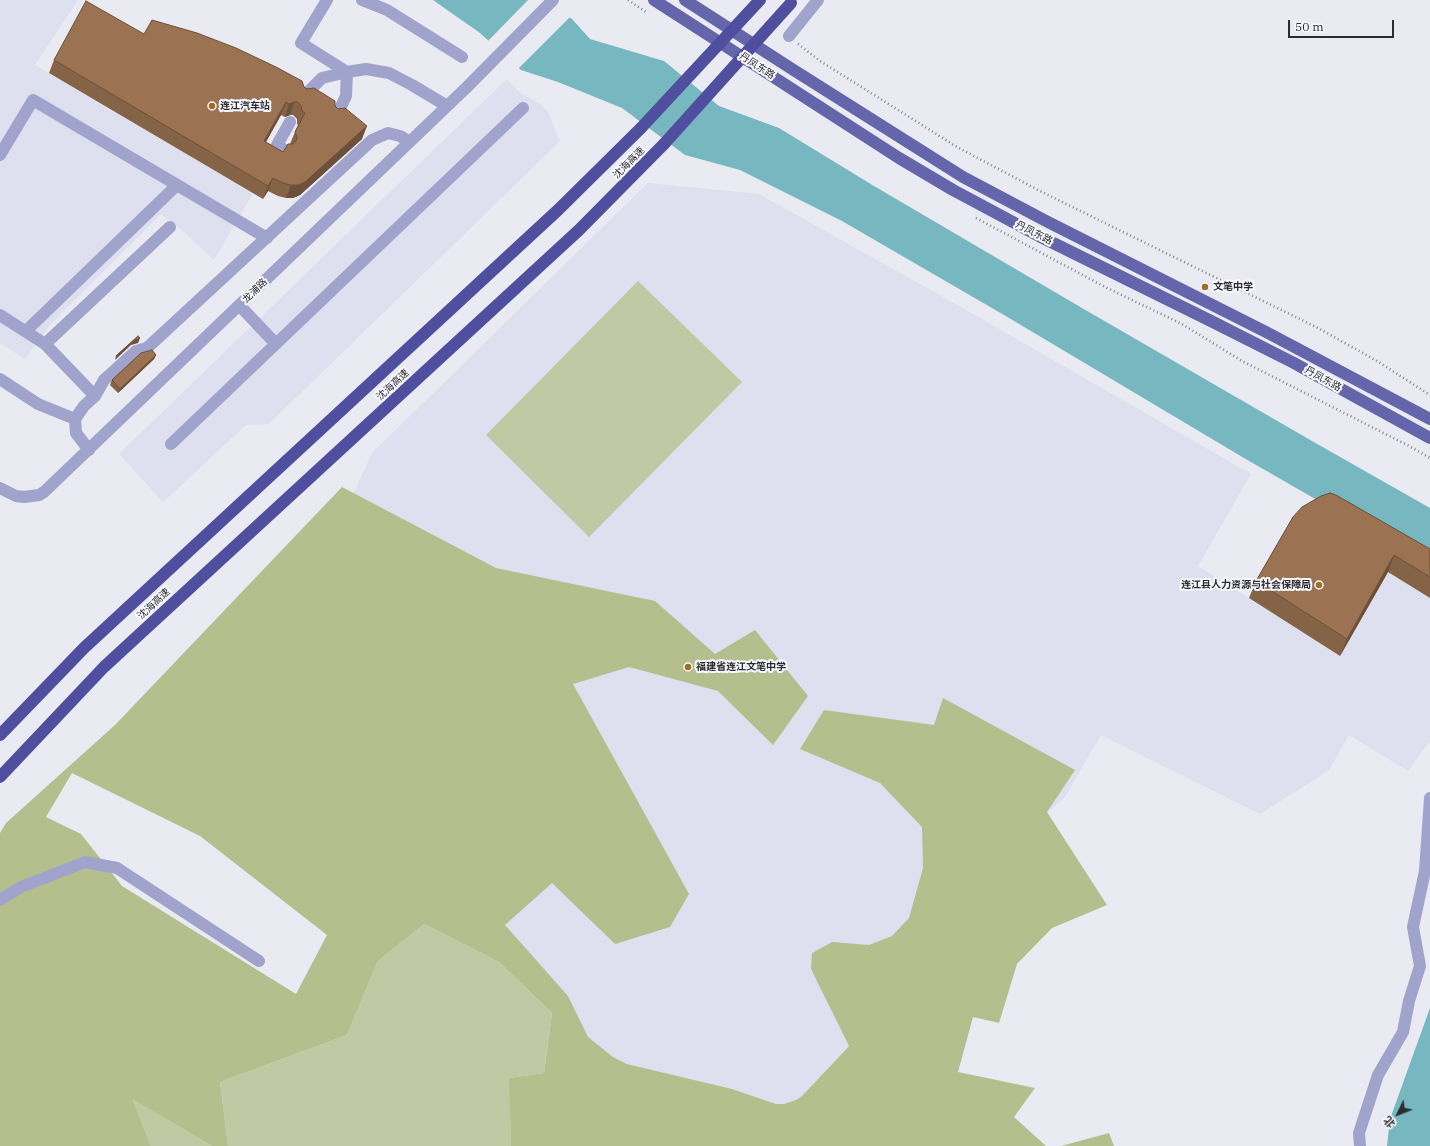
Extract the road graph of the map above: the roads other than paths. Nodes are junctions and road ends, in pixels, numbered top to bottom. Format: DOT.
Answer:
graph roads {
  1 [pos="328,0"];
  2 [pos="362,0"];
  3 [pos="553,0"];
  4 [pos="654,0"];
  5 [pos="685,0"];
  6 [pos="760,0"];
  7 [pos="793,0"];
  8 [pos="818,0"];
  9 [pos="789,36"];
  10 [pos="462,56"];
  11 [pos="347,72"];
  12 [pos="305,95"];
  13 [pos="447,106"];
  14 [pos="522,108"];
  15 [pos="337,116"];
  16 [pos="290,122"];
  17 [pos="410,142"];
  18 [pos="285,150"];
  19 [pos="0,155"];
  20 [pos="177,185"];
  21 [pos="170,227"];
  22 [pos="267,238"];
  23 [pos="240,306"];
  24 [pos="0,315"];
  25 [pos="26,331"];
  26 [pos="45,344"];
  27 [pos="276,344"];
  28 [pos="0,379"];
  29 [pos="95,396"];
  30 [pos="75,419"];
  31 [pos="1430,419"];
  32 [pos="1430,438"];
  33 [pos="171,444"];
  34 [pos="89,450"];
  35 [pos="0,488"];
  36 [pos="0,735"];
  37 [pos="0,778"];
  38 [pos="1430,798"];
  39 [pos="0,900"];
  40 [pos="259,961"];
  41 [pos="1360,1146"];
  1 -- 11 [label="street"];
  2 -- 10 [label="street"];
  3 -- 13 [label="street, 龙浦路"];
  4 -- 32 [label="main road, 丹凤东路"];
  5 -- 31 [label="main road, 丹凤东路"];
  6 -- 36 [label="highway, 沈海高速, bridge"];
  7 -- 37 [label="highway, 沈海高速, bridge"];
  8 -- 9 [label="street"];
  11 -- 12 [label="street"];
  11 -- 13 [label="street"];
  11 -- 15 [label="street"];
  13 -- 17 [label="street, 龙浦路"];
  14 -- 27 [label="street"];
  16 -- 18 [label="street"];
  17 -- 22 [label="street"];
  17 -- 23 [label="street, 龙浦路"];
  19 -- 20 [label="street"];
  20 -- 22 [label="street"];
  20 -- 25 [label="street"];
  21 -- 26 [label="street"];
  22 -- 29 [label="street"];
  23 -- 27 [label="street"];
  23 -- 34 [label="street, 龙浦路"];
  24 -- 25 [label="street"];
  25 -- 26 [label="street"];
  26 -- 29 [label="street"];
  27 -- 33 [label="street"];
  28 -- 30 [label="street"];
  29 -- 30 [label="street"];
  30 -- 34 [label="street"];
  34 -- 35 [label="street, 龙浦路"];
  38 -- 41 [label="street"];
  39 -- 40 [label="street"];
}
